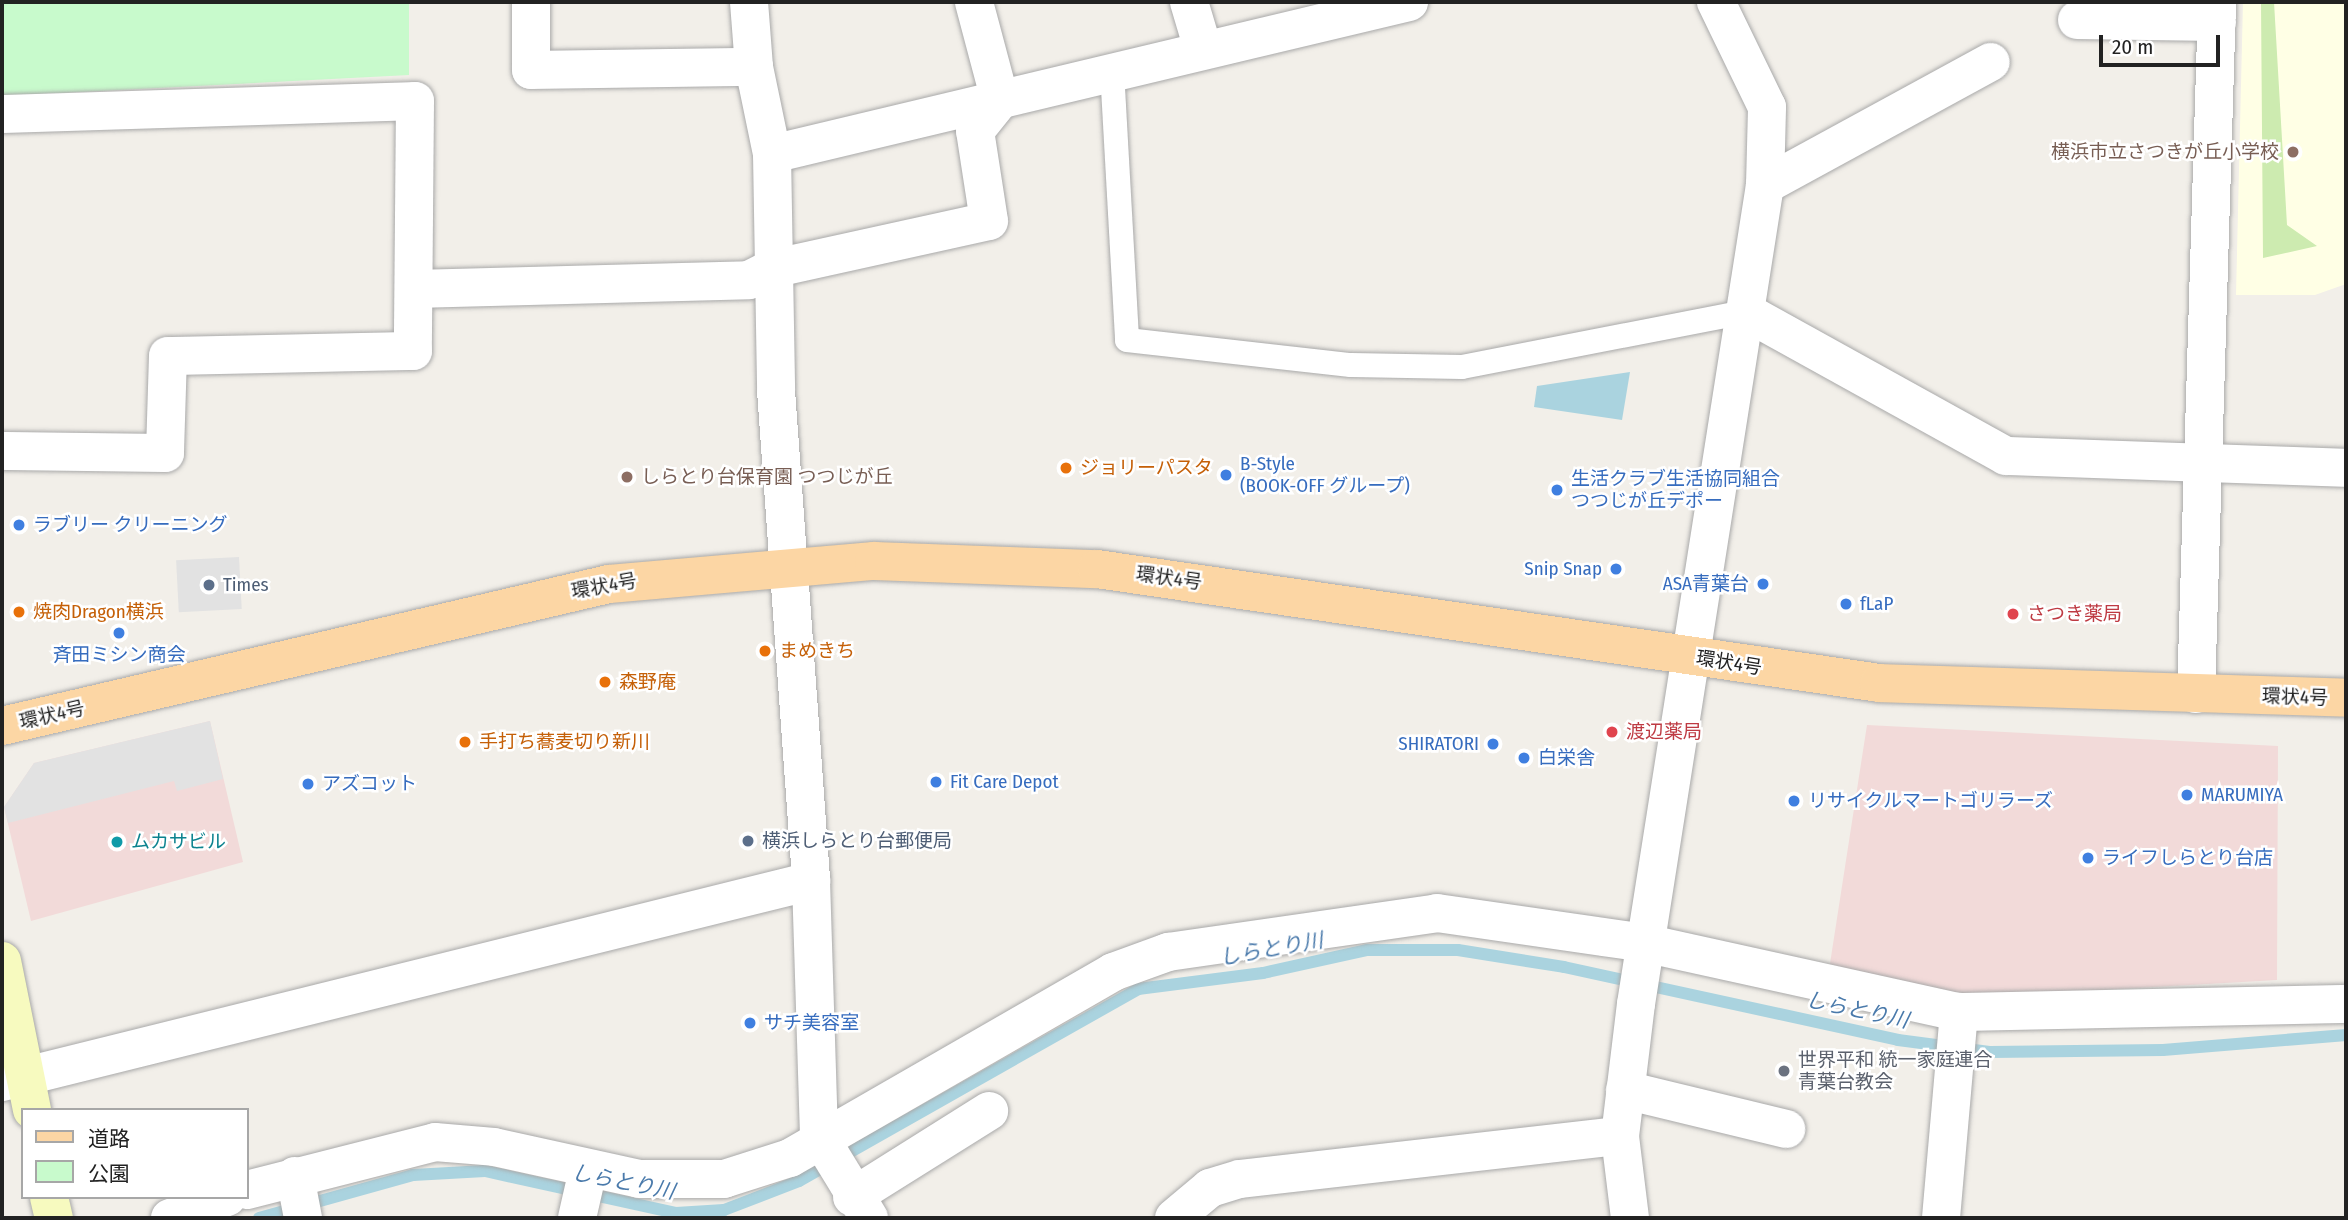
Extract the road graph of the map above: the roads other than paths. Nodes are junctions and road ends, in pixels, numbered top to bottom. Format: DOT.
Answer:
graph roads {
  1 [pos="531,2"];
  2 [pos="749,2"];
  3 [pos="974,2"];
  4 [pos="1189,2"];
  5 [pos="1409,2"];
  6 [pos="1716,2"];
  7 [pos="2217,12"];
  8 [pos="2077,20"];
  9 [pos="1203,49"];
  10 [pos="1991,62"];
  11 [pos="754,67"];
  12 [pos="1112,70"];
  13 [pos="1000,100"];
  14 [pos="2,114"];
  15 [pos="772,154"];
  16 [pos="1765,185"];
  17 [pos="771,269"];
  18 [pos="414,289"];
  19 [pos="1746,312"];
  20 [pos="2,451"];
  21 [pos="2207,463"];
  22 [pos="2346,468"];
  23 [pos="787,566"];
  24 [pos="1692,657"];
  25 [pos="2196,694"];
  26 [pos="2346,698"];
  27 [pos="2,726"];
  28 [pos="811,881"];
  29 [pos="1643,948"];
  30 [pos="2,961"];
  31 [pos="2346,1004"];
  32 [pos="1959,1012"];
  33 [pos="19,1089"];
  34 [pos="1625,1090"];
  35 [pos="989,1111"];
  36 [pos="1786,1129"];
  37 [pos="1620,1136"];
  38 [pos="821,1139"];
  39 [pos="587,1175"];
  40 [pos="248,1191"];
  41 [pos="298,1192"];
  42 [pos="49,1199"];
  43 [pos="222,1199"];
  44 [pos="856,1202"];
  45 [pos="54,1218"];
  46 [pos="170,1218"];
  47 [pos="577,1218"];
  48 [pos="1174,1218"];
  49 [pos="1630,1218"];
  50 [pos="1941,1218"];
  1 -- 11 [label="street"];
  2 -- 11 [label="street"];
  3 -- 13 [label="street"];
  4 -- 9 [label="street"];
  5 -- 9 [label="street"];
  6 -- 16 [label="street"];
  7 -- 8 [label="street"];
  7 -- 21 [label="street"];
  9 -- 12 [label="street"];
  10 -- 16 [label="street"];
  11 -- 15 [label="street"];
  12 -- 13 [label="street"];
  12 -- 19 [label="lane"];
  13 -- 15 [label="street"];
  13 -- 17 [label="street"];
  14 -- 18 [label="street"];
  15 -- 17 [label="street"];
  16 -- 19 [label="street"];
  17 -- 18 [label="street"];
  17 -- 23 [label="street"];
  18 -- 20 [label="street"];
  19 -- 21 [label="street"];
  19 -- 24 [label="street"];
  21 -- 22 [label="street"];
  21 -- 25 [label="street"];
  23 -- 24 [label="main road, 環状4号"];
  23 -- 27 [label="main road, 環状4号"];
  23 -- 28 [label="street"];
  24 -- 25 [label="main road, 環状4号"];
  24 -- 29 [label="street"];
  25 -- 26 [label="main road, 環状4号"];
  28 -- 33 [label="street"];
  28 -- 38 [label="street"];
  29 -- 32 [label="street"];
  29 -- 34 [label="street"];
  29 -- 38 [label="street"];
  30 -- 33 [label="street"];
  31 -- 32 [label="street"];
  32 -- 50 [label="street"];
  34 -- 36 [label="street"];
  34 -- 37 [label="street"];
  35 -- 44 [label="street"];
  37 -- 48 [label="street"];
  37 -- 49 [label="street"];
  38 -- 39 [label="street"];
  38 -- 44 [label="street"];
  39 -- 41 [label="street"];
  39 -- 47 [label="street"];
  40 -- 41 [label="street"];
  42 -- 45 [label="street"];
  43 -- 46 [label="street"];
}
